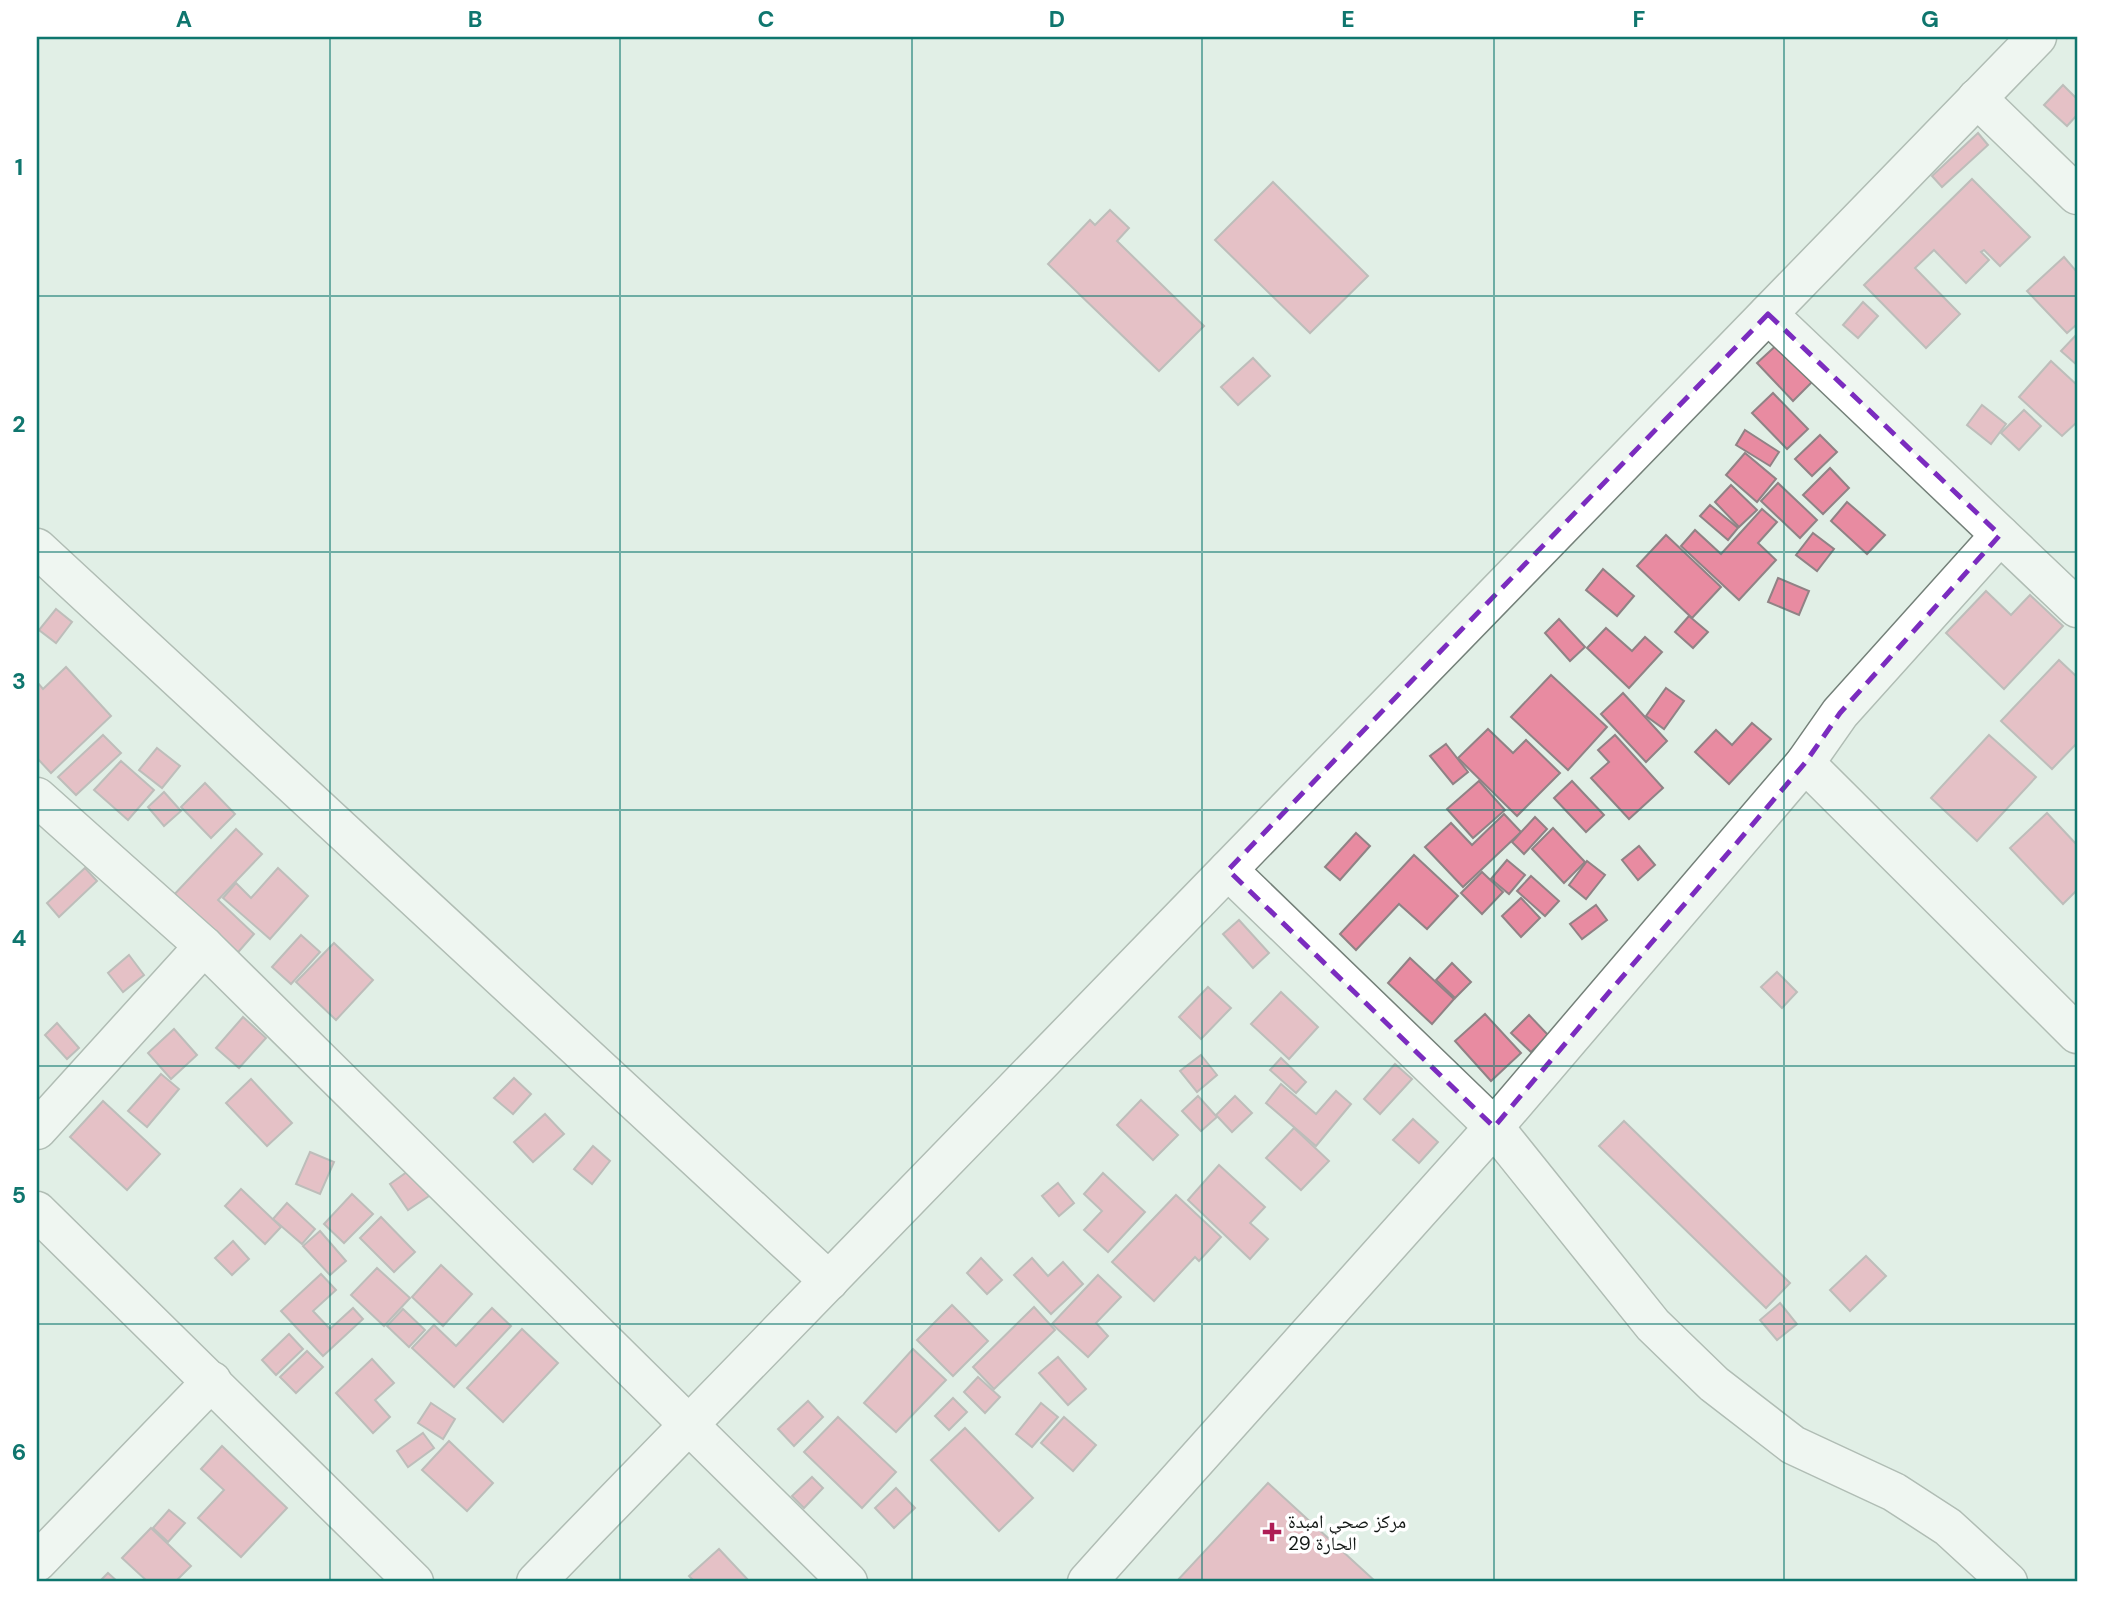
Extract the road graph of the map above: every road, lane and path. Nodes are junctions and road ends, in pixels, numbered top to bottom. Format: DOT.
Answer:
graph roads {
  1 [pos="2037,37"];
  2 [pos="1977,98"];
  3 [pos="2077,195"];
  4 [pos="1768,314"];
  5 [pos="2000,535"];
  6 [pos="37,548"];
  7 [pos="2077,608"];
  8 [pos="1805,763"];
  9 [pos="37,797"];
  10 [pos="1228,870"];
  11 [pos="204,946"];
  12 [pos="2077,1034"];
  13 [pos="1494,1127"];
  14 [pos="37,1130"];
  15 [pos="37,1211"];
  16 [pos="829,1281"];
  17 [pos="212,1381"];
  18 [pos="689,1425"];
  19 [pos="37,1562"];
  20 [pos="414,1582"];
  21 [pos="536,1582"];
  22 [pos="848,1582"];
  23 [pos="1087,1582"];
  24 [pos="2008,1582"];
  1 -- 2 [label="street"];
  2 -- 3 [label="street"];
  2 -- 4 [label="street"];
  4 -- 5 [label="street"];
  4 -- 10 [label="street"];
  5 -- 7 [label="street"];
  5 -- 8 [label="street"];
  6 -- 16 [label="street"];
  8 -- 12 [label="street"];
  8 -- 13 [label="street"];
  9 -- 11 [label="street"];
  10 -- 13 [label="street"];
  10 -- 16 [label="street"];
  11 -- 14 [label="street"];
  11 -- 18 [label="street"];
  13 -- 23 [label="street"];
  13 -- 24 [label="street"];
  15 -- 17 [label="street"];
  16 -- 18 [label="street"];
  17 -- 19 [label="street"];
  17 -- 20 [label="street"];
  18 -- 21 [label="street"];
  18 -- 22 [label="street"];
}
